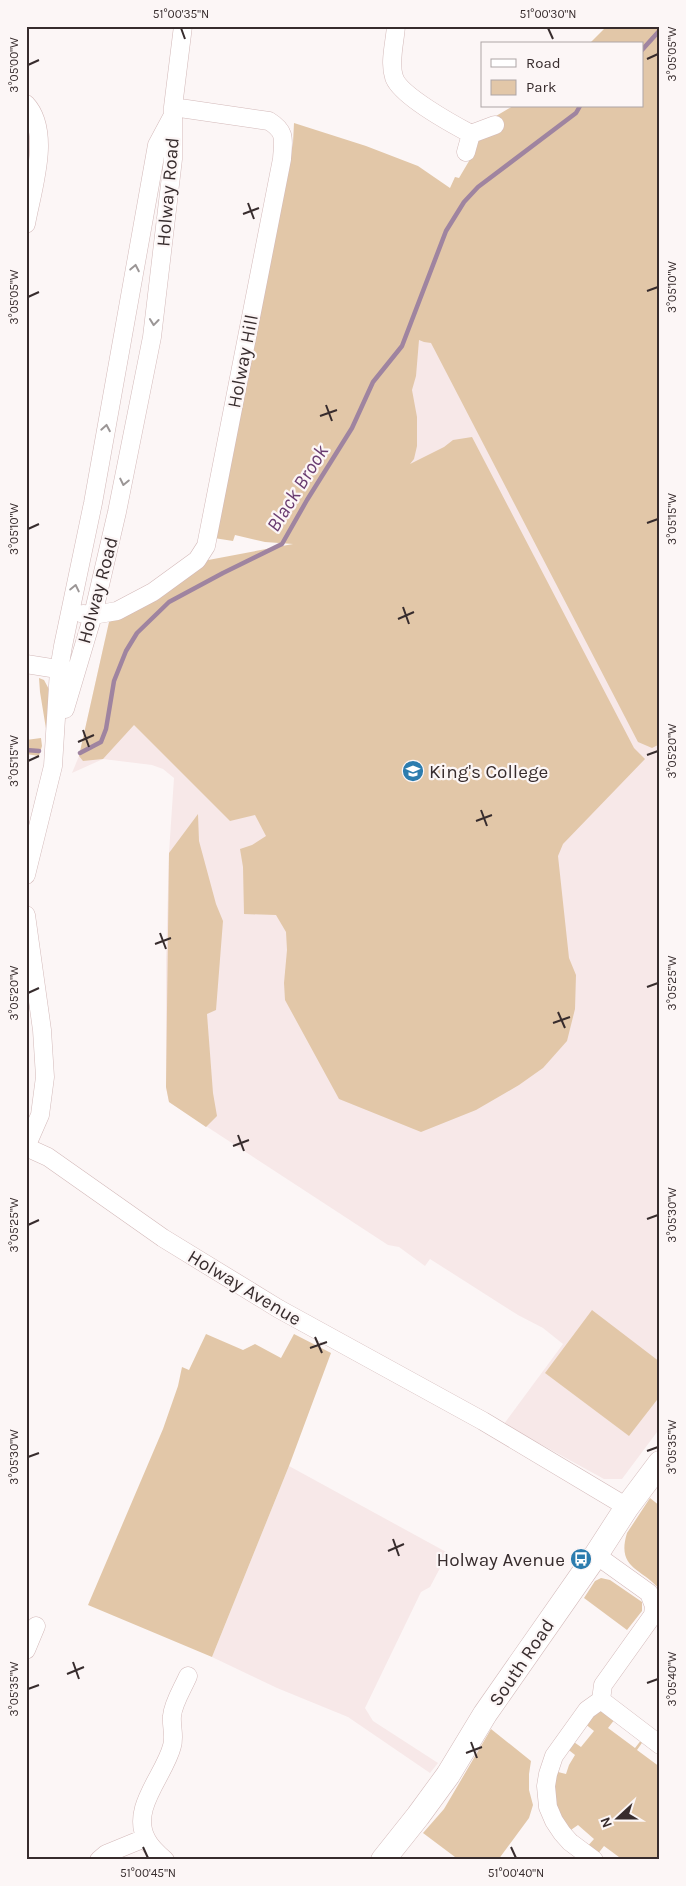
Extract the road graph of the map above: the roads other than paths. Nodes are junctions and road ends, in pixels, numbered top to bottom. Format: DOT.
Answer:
graph roads {
  1 [pos="183,26"];
  2 [pos="396,26"];
  3 [pos="26,104"];
  4 [pos="172,112"];
  5 [pos="496,124"];
  6 [pos="471,134"];
  7 [pos="466,152"];
  8 [pos="28,200"];
  9 [pos="26,224"];
  10 [pos="70,612"];
  11 [pos="93,615"];
  12 [pos="26,664"];
  13 [pos="67,671"];
  14 [pos="26,875"];
  15 [pos="26,915"];
  16 [pos="30,966"];
  17 [pos="26,1147"];
  18 [pos="660,1463"];
  19 [pos="627,1507"];
  20 [pos="596,1555"];
  21 [pos="36,1626"];
  22 [pos="654,1628"];
  23 [pos="26,1650"];
  24 [pos="188,1676"];
  25 [pos="601,1700"];
  26 [pos="660,1745"];
  27 [pos="145,1838"];
  28 [pos="99,1860"];
  29 [pos="165,1860"];
  30 [pos="383,1860"];
  31 [pos="594,1860"];
  1 -- 4 [label="street"];
  2 -- 6 [label="street"];
  3 -- 8 [label="street"];
  10 -- 4 [label="street, Holway Road, one-way"];
  4 -- 11 [label="street, Holway Road, one-way"];
  4 -- 11 [label="street, Holway Hill"];
  5 -- 6 [label="street"];
  6 -- 7 [label="street"];
  8 -- 9 [label="street"];
  10 -- 11 [label="street, Holway Hill"];
  10 -- 13 [label="street, Holway Road"];
  11 -- 13 [label="street, Holway Road"];
  12 -- 13 [label="street"];
  13 -- 14 [label="street, Holway Road"];
  15 -- 16 [label="street"];
  16 -- 17 [label="street"];
  17 -- 19 [label="street, Holway Avenue"];
  18 -- 19 [label="main road, South Road"];
  19 -- 20 [label="main road, South Road"];
  20 -- 22 [label="street"];
  20 -- 30 [label="main road, South Road"];
  21 -- 23 [label="street"];
  22 -- 25 [label="street"];
  24 -- 27 [label="street"];
  25 -- 26 [label="street"];
  25 -- 31 [label="street"];
  27 -- 28 [label="street"];
  27 -- 29 [label="street"];
}
